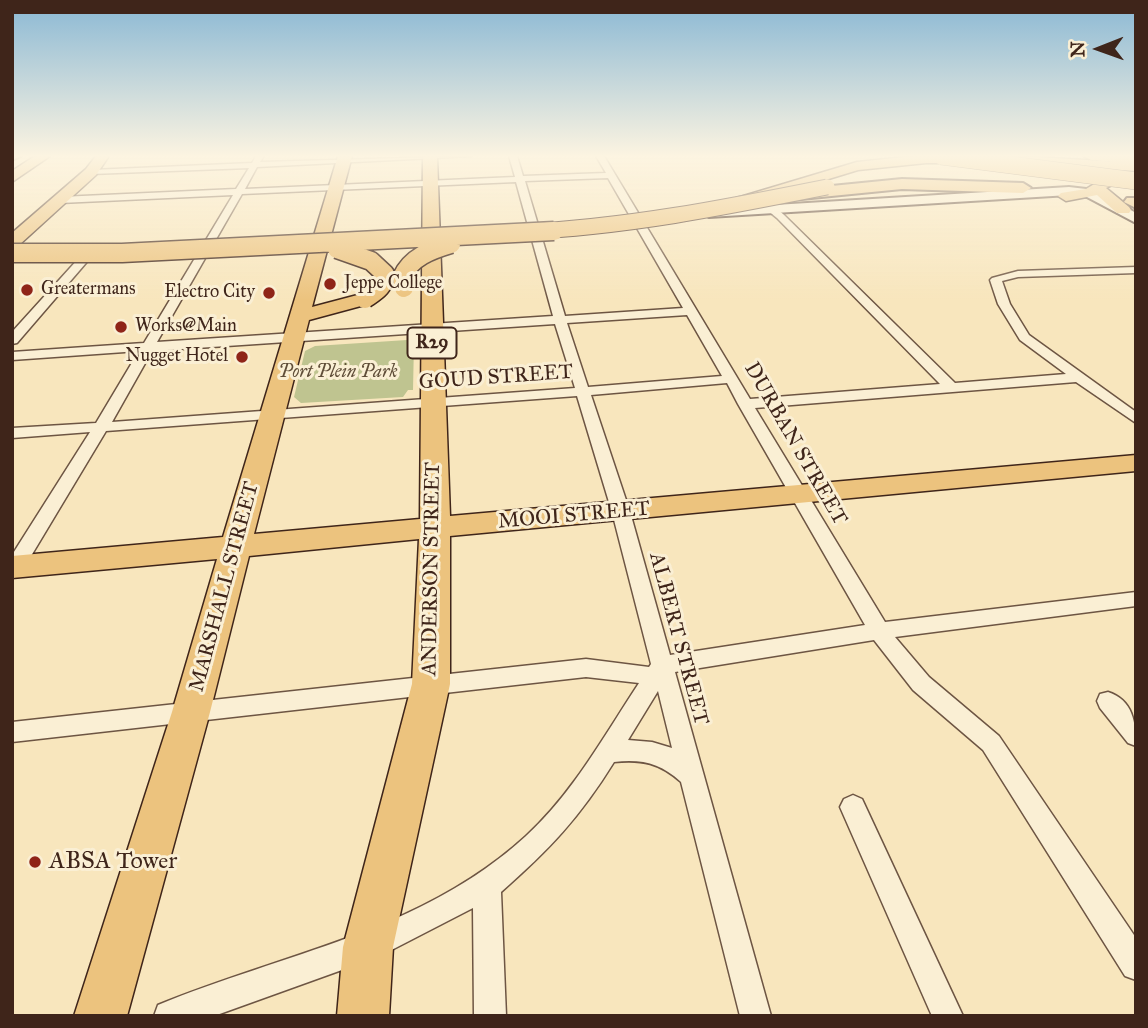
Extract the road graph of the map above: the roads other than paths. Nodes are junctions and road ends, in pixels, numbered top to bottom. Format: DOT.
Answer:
graph roads {
  1 [pos="55,204"];
  2 [pos="232,204"];
  3 [pos="332,204"];
  4 [pos="430,204"];
  5 [pos="528,204"];
  6 [pos="628,204"];
  7 [pos="733,204"];
  8 [pos="770,204"];
  9 [pos="788,204"];
  10 [pos="792,204"];
  11 [pos="855,204"];
  12 [pos="888,204"];
  13 [pos="1099,204"];
  14 [pos="1102,204"];
  15 [pos="776,209"];
  16 [pos="1133,211"];
  17 [pos="705,214"];
  18 [pos="641,224"];
  19 [pos="537,233"];
  20 [pos="431,238"];
  21 [pos="12,242"];
  22 [pos="321,244"];
  23 [pos="229,248"];
  24 [pos="12,250"];
  25 [pos="205,250"];
  26 [pos="89,254"];
  27 [pos="12,259"];
  28 [pos="1136,270"];
  29 [pos="690,311"];
  30 [pos="560,320"];
  31 [pos="431,323"];
  32 [pos="296,327"];
  33 [pos="12,340"];
  34 [pos="148,347"];
  35 [pos="12,356"];
  36 [pos="1081,377"];
  37 [pos="730,379"];
  38 [pos="951,387"];
  39 [pos="583,392"];
  40 [pos="433,404"];
  41 [pos="745,404"];
  42 [pos="271,416"];
  43 [pos="1136,419"];
  44 [pos="101,427"];
  45 [pos="12,433"];
  46 [pos="1136,463"];
  47 [pos="797,495"];
  48 [pos="621,512"];
  49 [pos="435,529"];
  50 [pos="237,546"];
  51 [pos="13,568"];
  52 [pos="1136,599"];
  53 [pos="879,631"];
  54 [pos="657,671"];
  55 [pos="431,684"];
  56 [pos="1108,701"];
  57 [pos="191,712"];
  58 [pos="12,732"];
  59 [pos="1136,736"];
  60 [pos="608,752"];
  61 [pos="691,777"];
  62 [pos="853,807"];
  63 [pos="487,886"];
  64 [pos="368,947"];
  65 [pos="1136,965"];
  66 [pos="100,1016"];
  67 [pos="169,1016"];
  68 [pos="363,1016"];
  69 [pos="490,1016"];
  70 [pos="756,1016"];
  71 [pos="948,1016"];
  1 -- 21 [label="main road"];
  2 -- 25 [label="street"];
  3 -- 22 [label="main road, MARSHALL STREET"];
  4 -- 20 [label="main road, ANDERSON STREET / R29"];
  5 -- 19 [label="street, ALBERT STREET"];
  6 -- 18 [label="street, DURBAN STREET"];
  7 -- 17 [label="main road"];
  8 -- 15 [label="street"];
  9 -- 15 [label="main road, bridge"];
  10 -- 15 [label="highway, bridge"];
  11 -- 15 [label="street"];
  12 -- 15 [label="street"];
  13 -- 16 [label="highway, bridge"];
  14 -- 16 [label="street"];
  15 -- 17 [label="street"];
  15 -- 18 [label="street"];
  15 -- 19 [label="main road, bridge"];
  15 -- 38 [label="street"];
  17 -- 18 [label="street"];
  18 -- 19 [label="street"];
  18 -- 29 [label="street, DURBAN STREET"];
  19 -- 20 [label="street"];
  19 -- 23 [label="main road, bridge"];
  19 -- 30 [label="street, ALBERT STREET"];
  19 -- 31 [label="main road, bridge"];
  20 -- 22 [label="street"];
  20 -- 31 [label="main road, ANDERSON STREET / R29"];
  22 -- 25 [label="street"];
  22 -- 32 [label="main road, MARSHALL STREET"];
  23 -- 24 [label="main road, bridge"];
  23 -- 32 [label="main road, bridge"];
  24 -- 26 [label="street"];
  25 -- 26 [label="street"];
  25 -- 34 [label="street"];
  26 -- 27 [label="street"];
  26 -- 33 [label="street"];
  28 -- 36 [label="street"];
  29 -- 30 [label="street"];
  29 -- 37 [label="street, DURBAN STREET"];
  30 -- 31 [label="street"];
  30 -- 39 [label="street, ALBERT STREET"];
  31 -- 32 [label="street"];
  31 -- 40 [label="main road, ANDERSON STREET / R29"];
  32 -- 34 [label="street"];
  32 -- 42 [label="main road, MARSHALL STREET"];
  34 -- 35 [label="street"];
  34 -- 44 [label="street"];
  36 -- 38 [label="street"];
  36 -- 43 [label="street"];
  37 -- 39 [label="street, GOUD STREET"];
  37 -- 41 [label="street, DURBAN STREET"];
  38 -- 41 [label="street"];
  39 -- 40 [label="street, GOUD STREET"];
  39 -- 48 [label="street, ALBERT STREET"];
  40 -- 42 [label="street, GOUD STREET"];
  40 -- 49 [label="main road, ANDERSON STREET / R29"];
  41 -- 47 [label="street, DURBAN STREET"];
  42 -- 44 [label="street, GOUD STREET"];
  42 -- 50 [label="main road, MARSHALL STREET"];
  44 -- 45 [label="street, GOUD STREET"];
  44 -- 51 [label="street"];
  46 -- 47 [label="main road, MOOI STREET"];
  47 -- 48 [label="main road, MOOI STREET"];
  47 -- 53 [label="street, DURBAN STREET"];
  48 -- 49 [label="main road, MOOI STREET"];
  48 -- 54 [label="street, ALBERT STREET"];
  49 -- 50 [label="main road, MOOI STREET"];
  49 -- 55 [label="main road, ANDERSON STREET / R29"];
  50 -- 51 [label="main road, MOOI STREET"];
  50 -- 57 [label="main road, MARSHALL STREET"];
  52 -- 53 [label="street"];
  53 -- 54 [label="street"];
  53 -- 65 [label="street, DURBAN STREET"];
  54 -- 55 [label="street"];
  54 -- 60 [label="street"];
  54 -- 61 [label="street, ALBERT STREET"];
  55 -- 57 [label="street"];
  55 -- 64 [label="main road, ANDERSON STREET / R29"];
  56 -- 59 [label="street"];
  57 -- 58 [label="street"];
  57 -- 66 [label="main road, MARSHALL STREET"];
  60 -- 61 [label="street"];
  60 -- 63 [label="street"];
  61 -- 70 [label="street, ALBERT STREET"];
  62 -- 71 [label="street"];
  63 -- 64 [label="street"];
  63 -- 69 [label="street"];
  64 -- 67 [label="street"];
  64 -- 68 [label="main road, ANDERSON STREET / R29"];
}
